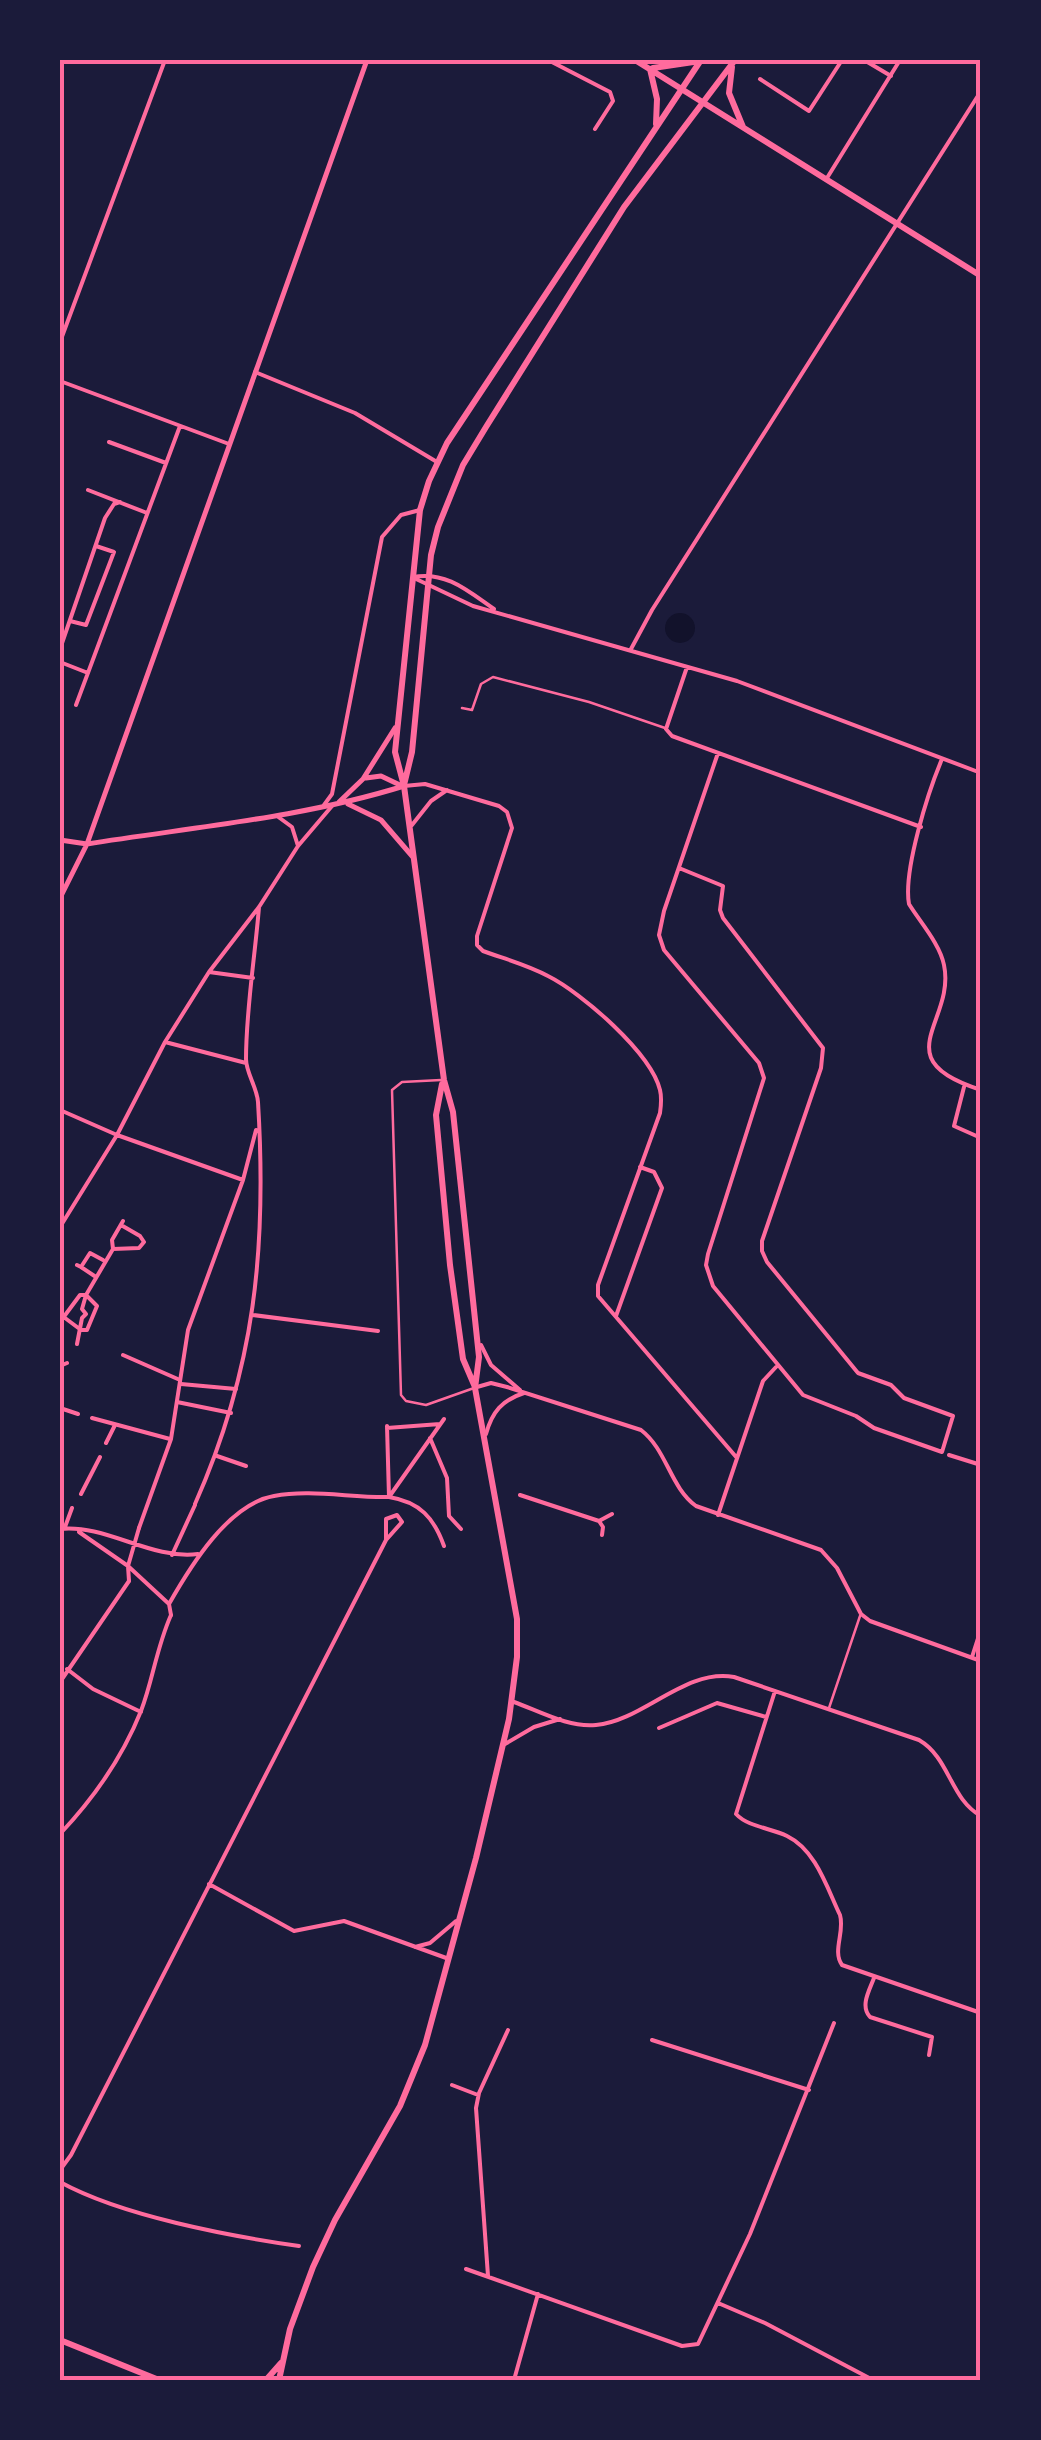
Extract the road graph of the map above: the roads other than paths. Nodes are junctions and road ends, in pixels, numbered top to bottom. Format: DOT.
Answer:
graph roads {
  1 [pos="166,60"];
  2 [pos="367,60"];
  3 [pos="548,60"];
  4 [pos="634,60"];
  5 [pos="701,60"];
  6 [pos="842,60"];
  7 [pos="864,60"];
  8 [pos="900,60"];
  9 [pos="734,62"];
  10 [pos="650,69"];
  11 [pos="890,76"];
  12 [pos="760,79"];
  13 [pos="682,89"];
  14 [pos="981,91"];
  15 [pos="701,101"];
  16 [pos="656,125"];
  17 [pos="743,128"];
  18 [pos="595,129"];
  19 [pos="827,178"];
  20 [pos="898,224"];
  21 [pos="981,276"];
  22 [pos="60,342"];
  23 [pos="255,372"];
  24 [pos="60,380"];
  25 [pos="180,426"];
  26 [pos="108,442"];
  27 [pos="229,444"];
  28 [pos="437,462"];
  29 [pos="166,463"];
  30 [pos="88,490"];
  31 [pos="120,502"];
  32 [pos="420,510"];
  33 [pos="147,512"];
  34 [pos="96,546"];
  35 [pos="429,574"];
  36 [pos="411,577"];
  37 [pos="428,585"];
  38 [pos="498,611"];
  39 [pos="70,621"];
  40 [pos="60,649"];
  41 [pos="631,650"];
  42 [pos="60,662"];
  43 [pos="686,667"];
  44 [pos="88,673"];
  45 [pos="76,705"];
  46 [pos="462,708"];
  47 [pos="396,728"];
  48 [pos="666,729"];
  49 [pos="718,754"];
  50 [pos="942,759"];
  51 [pos="981,773"];
  52 [pos="363,779"];
  53 [pos="404,786"];
  54 [pos="448,790"];
  55 [pos="346,803"];
  56 [pos="332,806"];
  57 [pos="318,810"];
  58 [pos="277,816"];
  59 [pos="921,827"];
  60 [pos="410,831"];
  61 [pos="60,840"];
  62 [pos="87,844"];
  63 [pos="298,846"];
  64 [pos="413,856"];
  65 [pos="680,868"];
  66 [pos="60,898"];
  67 [pos="259,907"];
  68 [pos="209,972"];
  69 [pos="253,978"];
  70 [pos="164,1042"];
  71 [pos="246,1063"];
  72 [pos="444,1080"];
  73 [pos="964,1085"];
  74 [pos="981,1090"];
  75 [pos="60,1110"];
  76 [pos="258,1126"];
  77 [pos="116,1135"];
  78 [pos="981,1138"];
  79 [pos="640,1167"];
  80 [pos="243,1180"];
  81 [pos="60,1227"];
  82 [pos="113,1249"];
  83 [pos="105,1261"];
  84 [pos="96,1277"];
  85 [pos="86,1295"];
  86 [pos="252,1316"];
  87 [pos="616,1316"];
  88 [pos="62,1320"];
  89 [pos="81,1330"];
  90 [pos="378,1331"];
  91 [pos="476,1334"];
  92 [pos="78,1344"];
  93 [pos="123,1355"];
  94 [pos="66,1363"];
  95 [pos="60,1366"];
  96 [pos="778,1366"];
  97 [pos="180,1382"];
  98 [pos="475,1388"];
  99 [pos="236,1389"];
  100 [pos="524,1392"];
  101 [pos="177,1402"];
  102 [pos="60,1408"];
  103 [pos="78,1414"];
  104 [pos="230,1414"];
  105 [pos="92,1418"];
  106 [pos="116,1424"];
  107 [pos="430,1438"];
  108 [pos="170,1439"];
  109 [pos="483,1442"];
  110 [pos="106,1443"];
  111 [pos="949,1455"];
  112 [pos="100,1456"];
  113 [pos="217,1456"];
  114 [pos="738,1458"];
  115 [pos="246,1466"];
  116 [pos="981,1466"];
  117 [pos="81,1494"];
  118 [pos="520,1494"];
  119 [pos="390,1497"];
  120 [pos="72,1508"];
  121 [pos="612,1514"];
  122 [pos="718,1515"];
  123 [pos="598,1522"];
  124 [pos="62,1528"];
  125 [pos="461,1528"];
  126 [pos="75,1529"];
  127 [pos="602,1536"];
  128 [pos="386,1540"];
  129 [pos="133,1545"];
  130 [pos="444,1546"];
  131 [pos="198,1554"];
  132 [pos="172,1555"];
  133 [pos="128,1566"];
  134 [pos="169,1604"];
  135 [pos="861,1614"];
  136 [pos="981,1629"];
  137 [pos="972,1658"];
  138 [pos="981,1661"];
  139 [pos="60,1667"];
  140 [pos="68,1670"];
  141 [pos="60,1682"];
  142 [pos="775,1691"];
  143 [pos="512,1701"];
  144 [pos="828,1709"];
  145 [pos="140,1712"];
  146 [pos="766,1717"];
  147 [pos="560,1719"];
  148 [pos="659,1728"];
  149 [pos="504,1744"];
  150 [pos="981,1816"];
  151 [pos="60,1834"];
  152 [pos="210,1884"];
  153 [pos="460,1918"];
  154 [pos="413,1947"];
  155 [pos="449,1959"];
  156 [pos="874,1976"];
  157 [pos="981,2013"];
  158 [pos="834,2023"];
  159 [pos="508,2030"];
  160 [pos="652,2040"];
  161 [pos="929,2054"];
  162 [pos="452,2085"];
  163 [pos="809,2090"];
  164 [pos="478,2095"];
  165 [pos="60,2170"];
  166 [pos="60,2182"];
  167 [pos="299,2246"];
  168 [pos="466,2269"];
  169 [pos="488,2276"];
  170 [pos="538,2294"];
  171 [pos="718,2303"];
  172 [pos="60,2340"];
  173 [pos="282,2362"];
  174 [pos="159,2380"];
  175 [pos="266,2380"];
  176 [pos="278,2380"];
  177 [pos="287,2380"];
  178 [pos="514,2380"];
  179 [pos="874,2380"];
  1 -- 22 [label="street"];
  2 -- 23 [label="street"];
  3 -- 18 [label="street"];
  4 -- 10 [label="main road"];
  5 -- 10 [label="main road"];
  5 -- 13 [label="main road"];
  6 -- 12 [label="street"];
  7 -- 11 [label="street"];
  8 -- 11 [label="street"];
  9 -- 15 [label="main road"];
  9 -- 17 [label="main road"];
  10 -- 13 [label="main road"];
  10 -- 16 [label="main road"];
  11 -- 19 [label="street"];
  13 -- 15 [label="main road"];
  13 -- 16 [label="main road"];
  14 -- 20 [label="street"];
  15 -- 17 [label="main road"];
  15 -- 35 [label="main road"];
  16 -- 28 [label="main road"];
  17 -- 19 [label="main road"];
  19 -- 20 [label="main road"];
  20 -- 21 [label="main road"];
  20 -- 41 [label="street"];
  23 -- 27 [label="street"];
  23 -- 28 [label="street"];
  24 -- 25 [label="street"];
  25 -- 27 [label="street"];
  25 -- 29 [label="street"];
  26 -- 29 [label="street"];
  27 -- 62 [label="street"];
  28 -- 32 [label="main road"];
  29 -- 33 [label="street"];
  30 -- 31 [label="street"];
  31 -- 33 [label="street"];
  31 -- 34 [label="street"];
  32 -- 36 [label="main road"];
  32 -- 57 [label="street"];
  33 -- 44 [label="street"];
  34 -- 39 [label="street"];
  34 -- 39 [label="street"];
  35 -- 36 [label="street"];
  35 -- 37 [label="main road"];
  35 -- 38 [label="street"];
  36 -- 37 [label="street"];
  36 -- 47 [label="main road"];
  37 -- 38 [label="street"];
  37 -- 53 [label="main road"];
  38 -- 41 [label="street"];
  39 -- 40 [label="street"];
  41 -- 43 [label="street"];
  42 -- 44 [label="street"];
  43 -- 48 [label="street"];
  43 -- 50 [label="street"];
  44 -- 45 [label="street"];
  46 -- 48 [label="lane"];
  47 -- 52 [label="street"];
  47 -- 53 [label="main road"];
  48 -- 49 [label="street"];
  49 -- 59 [label="street"];
  49 -- 65 [label="street"];
  50 -- 51 [label="street"];
  50 -- 59 [label="street"];
  52 -- 53 [label="street"];
  52 -- 56 [label="street"];
  53 -- 54 [label="street"];
  53 -- 55 [label="street"];
  53 -- 60 [label="main road"];
  54 -- 60 [label="street"];
  54 -- 79 [label="street"];
  55 -- 56 [label="street"];
  55 -- 64 [label="street"];
  56 -- 57 [label="street"];
  56 -- 63 [label="street"];
  57 -- 58 [label="street"];
  58 -- 62 [label="street"];
  58 -- 63 [label="street"];
  59 -- 73 [label="street"];
  60 -- 64 [label="main road"];
  61 -- 62 [label="street"];
  62 -- 66 [label="street"];
  63 -- 67 [label="street"];
  64 -- 72 [label="main road"];
  65 -- 96 [label="street"];
  65 -- 96 [label="street"];
  67 -- 68 [label="street"];
  67 -- 69 [label="street"];
  68 -- 69 [label="street"];
  68 -- 70 [label="street"];
  69 -- 71 [label="street"];
  70 -- 71 [label="street"];
  70 -- 77 [label="street"];
  71 -- 76 [label="street"];
  72 -- 91 [label="main road"];
  72 -- 98 [label="main road"];
  72 -- 98 [label="lane"];
  73 -- 74 [label="street"];
  73 -- 78 [label="street"];
  75 -- 77 [label="street"];
  76 -- 80 [label="street"];
  76 -- 86 [label="street"];
  77 -- 80 [label="street"];
  77 -- 81 [label="street"];
  79 -- 87 [label="street"];
  79 -- 87 [label="street"];
  80 -- 97 [label="street"];
  82 -- 82 [label="street"];
  82 -- 83 [label="street"];
  83 -- 84 [label="street"];
  83 -- 84 [label="street"];
  84 -- 85 [label="street"];
  85 -- 88 [label="street"];
  85 -- 89 [label="street"];
  85 -- 89 [label="street"];
  86 -- 90 [label="street"];
  86 -- 99 [label="street"];
  87 -- 114 [label="street"];
  88 -- 89 [label="street"];
  89 -- 92 [label="street"];
  91 -- 98 [label="main road"];
  91 -- 100 [label="street"];
  93 -- 97 [label="street"];
  94 -- 95 [label="street"];
  96 -- 114 [label="street"];
  97 -- 99 [label="street"];
  97 -- 101 [label="street"];
  98 -- 100 [label="street"];
  98 -- 109 [label="main road"];
  99 -- 104 [label="street"];
  100 -- 109 [label="street"];
  100 -- 122 [label="street"];
  101 -- 104 [label="street"];
  101 -- 108 [label="street"];
  102 -- 103 [label="street"];
  104 -- 113 [label="street"];
  105 -- 106 [label="street"];
  106 -- 108 [label="street"];
  106 -- 110 [label="street"];
  107 -- 119 [label="street"];
  107 -- 119 [label="street"];
  107 -- 125 [label="street"];
  108 -- 129 [label="street"];
  109 -- 143 [label="main road"];
  111 -- 116 [label="street"];
  112 -- 117 [label="street"];
  113 -- 115 [label="street"];
  113 -- 132 [label="street"];
  114 -- 122 [label="street"];
  118 -- 123 [label="street"];
  119 -- 130 [label="street"];
  119 -- 131 [label="street"];
  120 -- 124 [label="street"];
  121 -- 123 [label="street"];
  122 -- 135 [label="street"];
  123 -- 127 [label="street"];
  124 -- 126 [label="street"];
  126 -- 129 [label="street"];
  126 -- 133 [label="street"];
  128 -- 128 [label="street"];
  128 -- 152 [label="street"];
  129 -- 132 [label="street"];
  129 -- 133 [label="street"];
  131 -- 132 [label="street"];
  131 -- 134 [label="street"];
  133 -- 134 [label="street"];
  133 -- 140 [label="street"];
  134 -- 145 [label="street"];
  135 -- 137 [label="street"];
  135 -- 144 [label="lane"];
  136 -- 137 [label="street"];
  137 -- 138 [label="street"];
  139 -- 140 [label="street"];
  140 -- 141 [label="street"];
  140 -- 145 [label="street"];
  142 -- 144 [label="street"];
  142 -- 146 [label="street"];
  142 -- 147 [label="street"];
  143 -- 147 [label="street"];
  143 -- 149 [label="main road"];
  144 -- 150 [label="street"];
  145 -- 151 [label="street"];
  146 -- 148 [label="street"];
  146 -- 156 [label="street"];
  147 -- 149 [label="street"];
  149 -- 153 [label="main road"];
  152 -- 154 [label="street"];
  152 -- 165 [label="street"];
  153 -- 154 [label="street"];
  153 -- 155 [label="main road"];
  154 -- 155 [label="street"];
  155 -- 173 [label="main road"];
  156 -- 157 [label="street"];
  156 -- 161 [label="street"];
  158 -- 163 [label="street"];
  159 -- 164 [label="street"];
  160 -- 163 [label="street"];
  162 -- 164 [label="street"];
  163 -- 171 [label="street"];
  164 -- 169 [label="street"];
  166 -- 167 [label="street"];
  168 -- 169 [label="street"];
  169 -- 170 [label="street"];
  170 -- 171 [label="street"];
  170 -- 178 [label="street"];
  171 -- 179 [label="street"];
  172 -- 174 [label="main road"];
  173 -- 175 [label="main road"];
  173 -- 176 [label="main road"];
  173 -- 177 [label="main road"];
}
